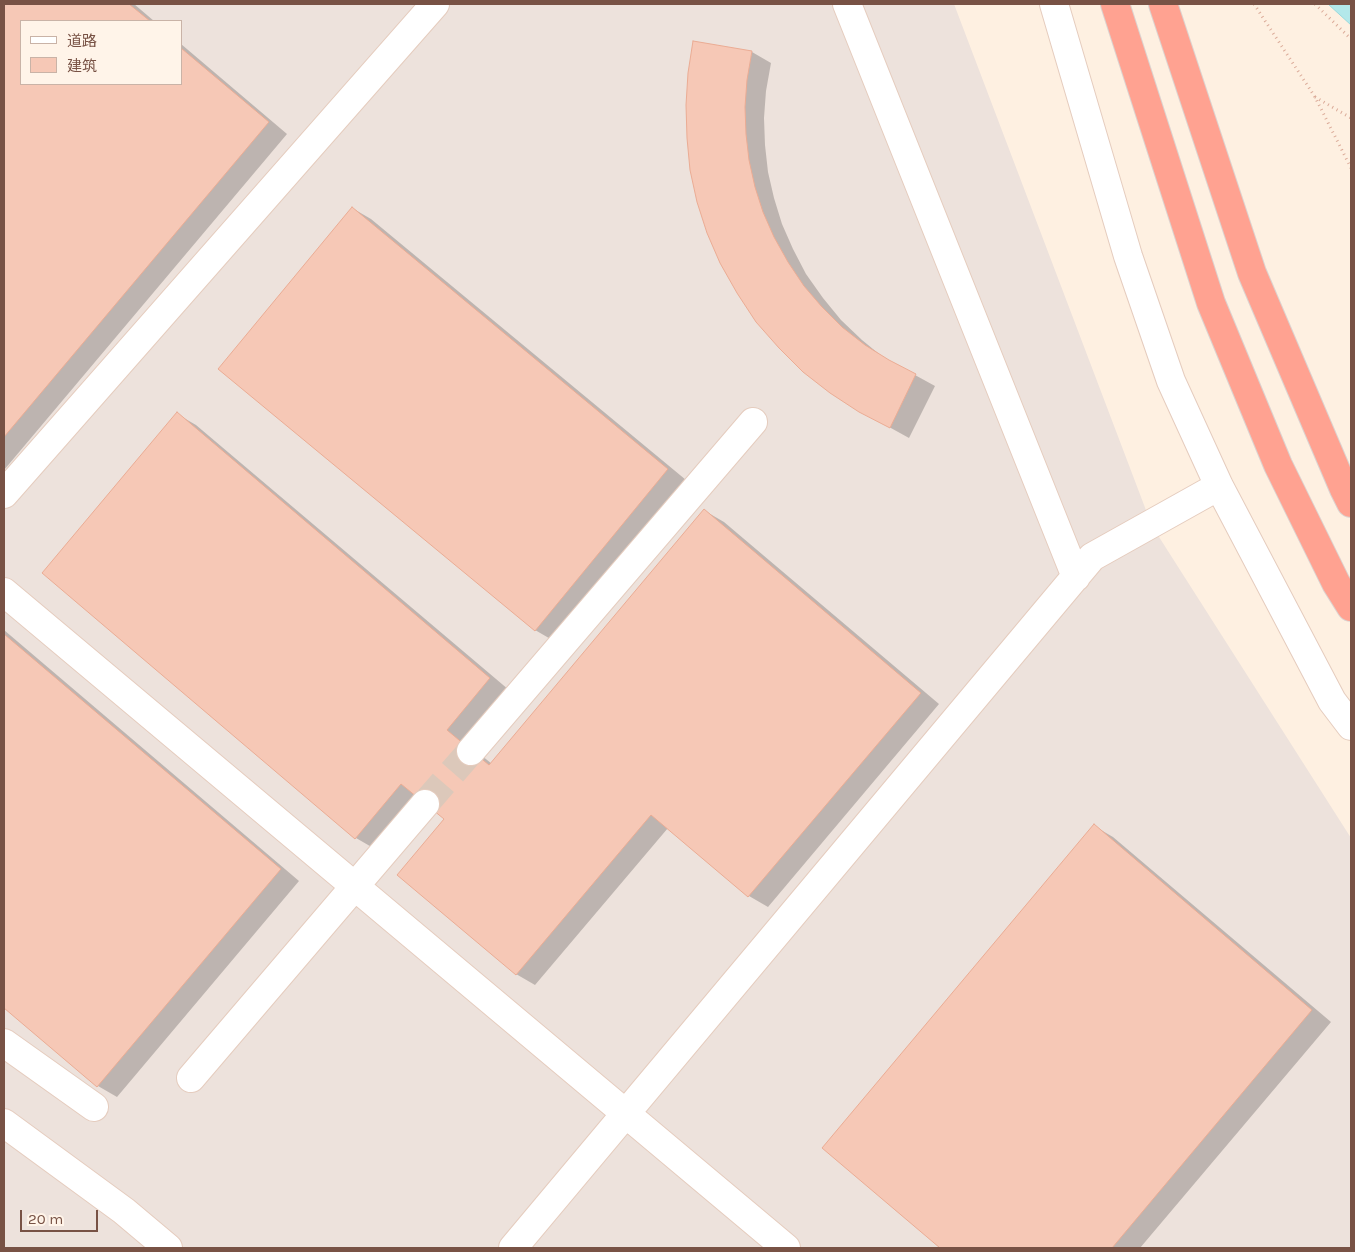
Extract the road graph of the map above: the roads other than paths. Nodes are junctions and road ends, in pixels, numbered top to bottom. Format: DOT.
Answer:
graph roads {
  1 [pos="435,4"];
  2 [pos="847,4"];
  3 [pos="1054,4"];
  4 [pos="1115,4"];
  5 [pos="1163,4"];
  6 [pos="753,422"];
  7 [pos="1219,486"];
  8 [pos="4,494"];
  9 [pos="1351,503"];
  10 [pos="1076,578"];
  11 [pos="4,592"];
  12 [pos="1351,607"];
  13 [pos="1351,726"];
  14 [pos="471,751"];
  15 [pos="426,804"];
  16 [pos="355,887"];
  17 [pos="4,1043"];
  18 [pos="191,1078"];
  19 [pos="94,1107"];
  20 [pos="626,1114"];
  21 [pos="4,1123"];
  22 [pos="168,1248"];
  23 [pos="513,1248"];
  24 [pos="786,1248"];
  1 -- 8 [label="street"];
  2 -- 10 [label="street"];
  3 -- 7 [label="street"];
  4 -- 12 [label="highway"];
  5 -- 9 [label="highway"];
  6 -- 14 [label="street"];
  7 -- 10 [label="street"];
  7 -- 13 [label="street"];
  10 -- 20 [label="street"];
  11 -- 16 [label="street"];
  15 -- 16 [label="street"];
  16 -- 18 [label="street"];
  16 -- 20 [label="street"];
  17 -- 19 [label="street"];
  20 -- 23 [label="street"];
  20 -- 24 [label="street"];
  21 -- 22 [label="street"];
}
